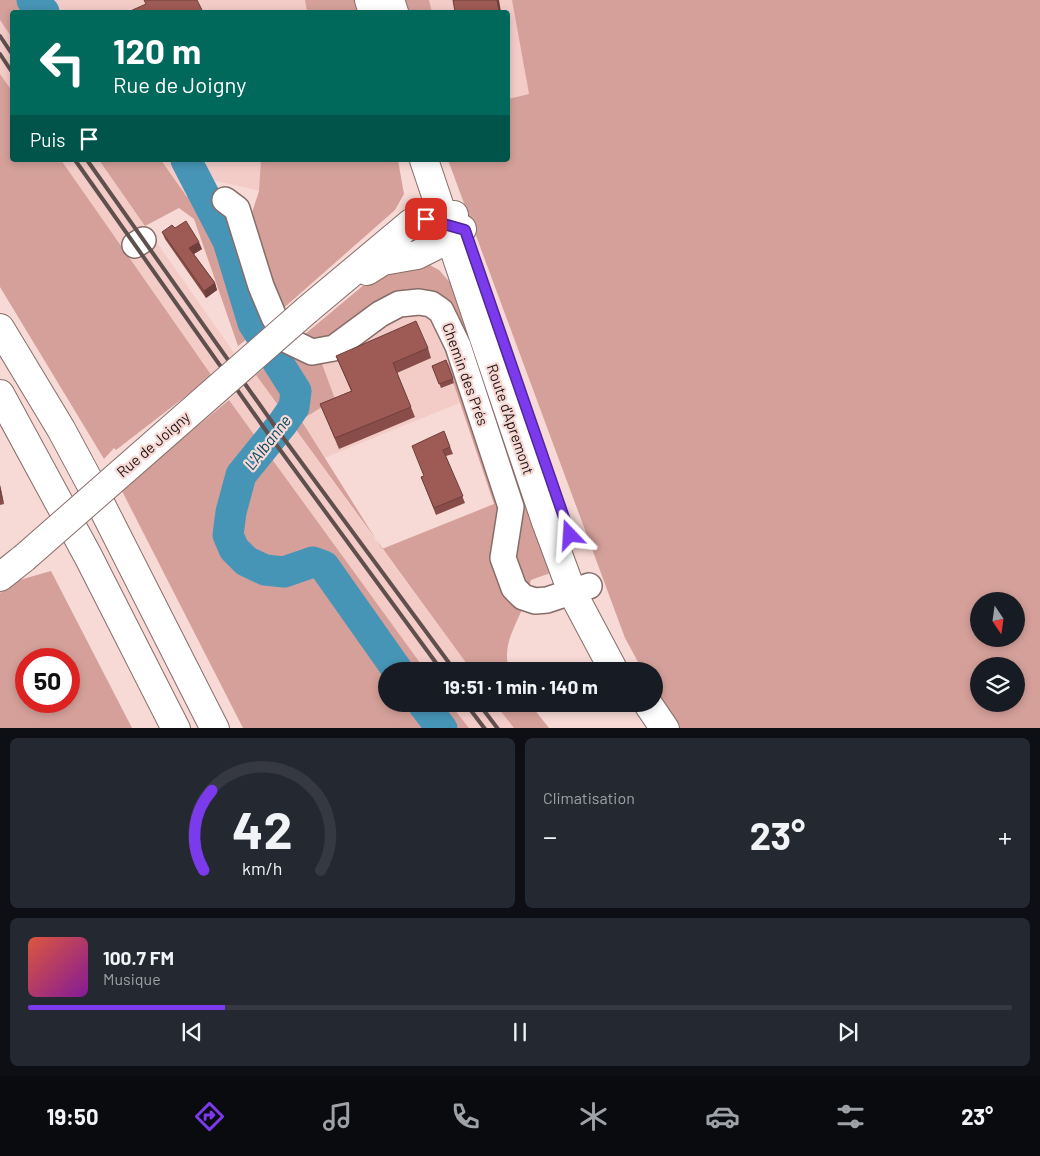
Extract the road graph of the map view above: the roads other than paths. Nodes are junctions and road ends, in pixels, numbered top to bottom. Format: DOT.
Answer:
graph roads {
  1 [pos="414,162"];
  2 [pos="425,162"];
  3 [pos="441,162"];
  4 [pos="225,200"];
  5 [pos="456,222"];
  6 [pos="411,223"];
  7 [pos="416,255"];
  8 [pos="307,310"];
  9 [pos="475,310"];
  10 [pos="0,328"];
  11 [pos="0,394"];
  12 [pos="0,577"];
  13 [pos="581,589"];
  14 [pos="610,662"];
  15 [pos="623,662"];
  16 [pos="639,712"];
  17 [pos="654,712"];
  18 [pos="176,728"];
  19 [pos="215,728"];
  20 [pos="650,728"];
  21 [pos="665,728"];
  1 -- 6 [label="main road"];
  2 -- 5 [label="main road, Route d'Apremont"];
  3 -- 5 [label="main road, Route d'Apremont"];
  4 -- 13 [label="street, Chemin des Prés"];
  5 -- 6 [label="main road"];
  5 -- 7 [label="main road, Rue de Joigny"];
  5 -- 9 [label="main road, Route d'Apremont"];
  5 -- 13 [label="main road, Route d'Apremont"];
  6 -- 8 [label="main road, Rue de Joigny"];
  7 -- 8 [label="main road, Rue de Joigny"];
  7 -- 9 [label="main road, Rue de Joigny"];
  8 -- 12 [label="main road, Rue de Joigny, bridge"];
  9 -- 13 [label="main road, Route d'Apremont"];
  10 -- 19 [label="main road"];
  11 -- 18 [label="main road"];
  13 -- 14 [label="main road, Route d'Apremont"];
  13 -- 15 [label="main road, Route d'Apremont"];
  16 -- 20 [label="main road"];
  17 -- 21 [label="main road"];
}
